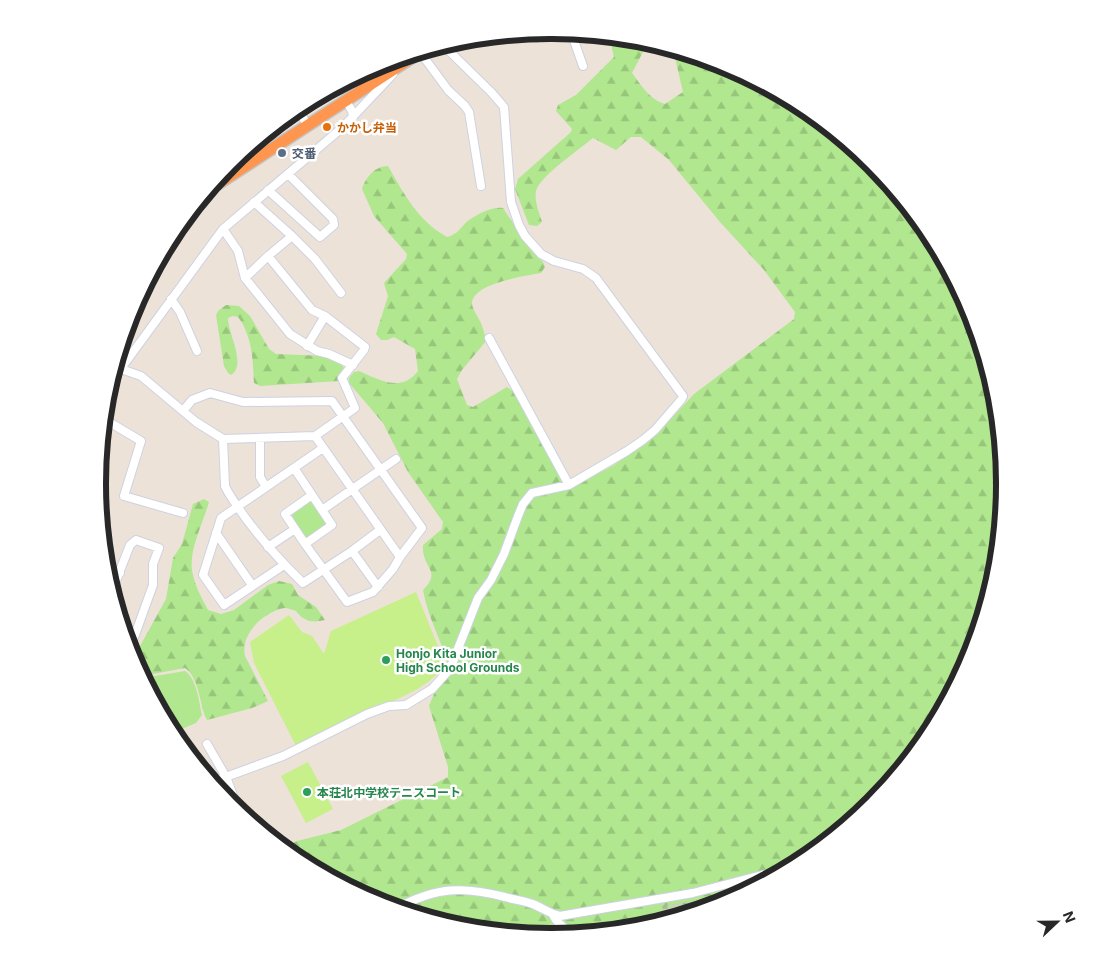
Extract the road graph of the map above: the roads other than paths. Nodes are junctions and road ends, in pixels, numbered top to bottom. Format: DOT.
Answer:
graph roads {
  1 [pos="574,40"];
  2 [pos="450,50"];
  3 [pos="417,60"];
  4 [pos="406,63"];
  5 [pos="397,66"];
  6 [pos="583,66"];
  7 [pos="346,100"];
  8 [pos="302,115"];
  9 [pos="353,117"];
  10 [pos="307,126"];
  11 [pos="288,174"];
  12 [pos="231,176"];
  13 [pos="481,186"];
  14 [pos="268,190"];
  15 [pos="254,202"];
  16 [pos="223,229"];
  17 [pos="292,236"];
  18 [pos="268,256"];
  19 [pos="245,278"];
  20 [pos="341,294"];
  21 [pos="171,299"];
  22 [pos="325,316"];
  23 [pos="489,338"];
  24 [pos="307,346"];
  25 [pos="197,351"];
  26 [pos="353,365"];
  27 [pos="121,367"];
  28 [pos="120,369"];
  29 [pos="183,411"];
  30 [pos="343,416"];
  31 [pos="110,423"];
  32 [pos="315,436"];
  33 [pos="260,438"];
  34 [pos="223,439"];
  35 [pos="323,448"];
  36 [pos="396,460"];
  37 [pos="294,468"];
  38 [pos="380,471"];
  39 [pos="568,484"];
  40 [pos="266,487"];
  41 [pos="351,490"];
  42 [pos="312,495"];
  43 [pos="237,506"];
  44 [pos="322,510"];
  45 [pos="184,513"];
  46 [pos="295,529"];
  47 [pos="380,530"];
  48 [pos="216,533"];
  49 [pos="305,544"];
  50 [pos="268,547"];
  51 [pos="352,551"];
  52 [pos="400,557"];
  53 [pos="284,565"];
  54 [pos="115,570"];
  55 [pos="324,570"];
  56 [pos="120,572"];
  57 [pos="117,579"];
  58 [pos="252,586"];
  59 [pos="378,587"];
  60 [pos="134,637"];
  61 [pos="207,744"];
  62 [pos="226,777"];
  63 [pos="219,779"];
  64 [pos="232,793"];
  65 [pos="761,875"];
  66 [pos="406,904"];
  67 [pos="554,915"];
  68 [pos="564,928"];
  1 -- 6 [label="street"];
  2 -- 39 [label="street"];
  3 -- 13 [label="street"];
  4 -- 9 [label="street"];
  5 -- 7 [label="highway"];
  7 -- 9 [label="street"];
  7 -- 10 [label="highway"];
  8 -- 10 [label="street"];
  9 -- 11 [label="street"];
  10 -- 12 [label="highway"];
  11 -- 14 [label="street"];
  11 -- 14 [label="street"];
  14 -- 15 [label="street"];
  15 -- 16 [label="street"];
  15 -- 17 [label="street"];
  16 -- 19 [label="street"];
  16 -- 21 [label="street"];
  17 -- 18 [label="street"];
  17 -- 20 [label="street"];
  18 -- 19 [label="street"];
  18 -- 22 [label="street"];
  19 -- 24 [label="street"];
  21 -- 25 [label="street"];
  21 -- 27 [label="street"];
  22 -- 24 [label="street"];
  22 -- 26 [label="street"];
  23 -- 39 [label="street"];
  24 -- 26 [label="street"];
  26 -- 30 [label="street"];
  28 -- 29 [label="street"];
  29 -- 30 [label="street"];
  29 -- 34 [label="street"];
  30 -- 32 [label="street"];
  30 -- 38 [label="street"];
  31 -- 45 [label="street"];
  32 -- 33 [label="street"];
  32 -- 35 [label="street"];
  33 -- 34 [label="street"];
  33 -- 40 [label="street"];
  34 -- 43 [label="street"];
  35 -- 37 [label="street"];
  35 -- 41 [label="street"];
  36 -- 38 [label="street"];
  37 -- 40 [label="street"];
  37 -- 42 [label="street"];
  38 -- 41 [label="street"];
  38 -- 52 [label="street"];
  39 -- 62 [label="street"];
  40 -- 43 [label="street"];
  41 -- 44 [label="street"];
  41 -- 47 [label="street"];
  42 -- 44 [label="street"];
  42 -- 46 [label="street"];
  43 -- 48 [label="street"];
  43 -- 50 [label="street"];
  44 -- 49 [label="street"];
  46 -- 49 [label="street"];
  46 -- 50 [label="street"];
  47 -- 51 [label="street"];
  47 -- 52 [label="street"];
  48 -- 58 [label="street"];
  48 -- 58 [label="street"];
  49 -- 55 [label="street"];
  50 -- 53 [label="street"];
  51 -- 55 [label="street"];
  51 -- 59 [label="street"];
  52 -- 59 [label="street"];
  53 -- 55 [label="street"];
  53 -- 58 [label="street"];
  54 -- 56 [label="street"];
  55 -- 59 [label="street"];
  56 -- 57 [label="street"];
  56 -- 60 [label="street"];
  61 -- 62 [label="street"];
  62 -- 63 [label="street"];
  62 -- 64 [label="street"];
  65 -- 67 [label="street"];
  66 -- 67 [label="street"];
  67 -- 68 [label="street"];
}
